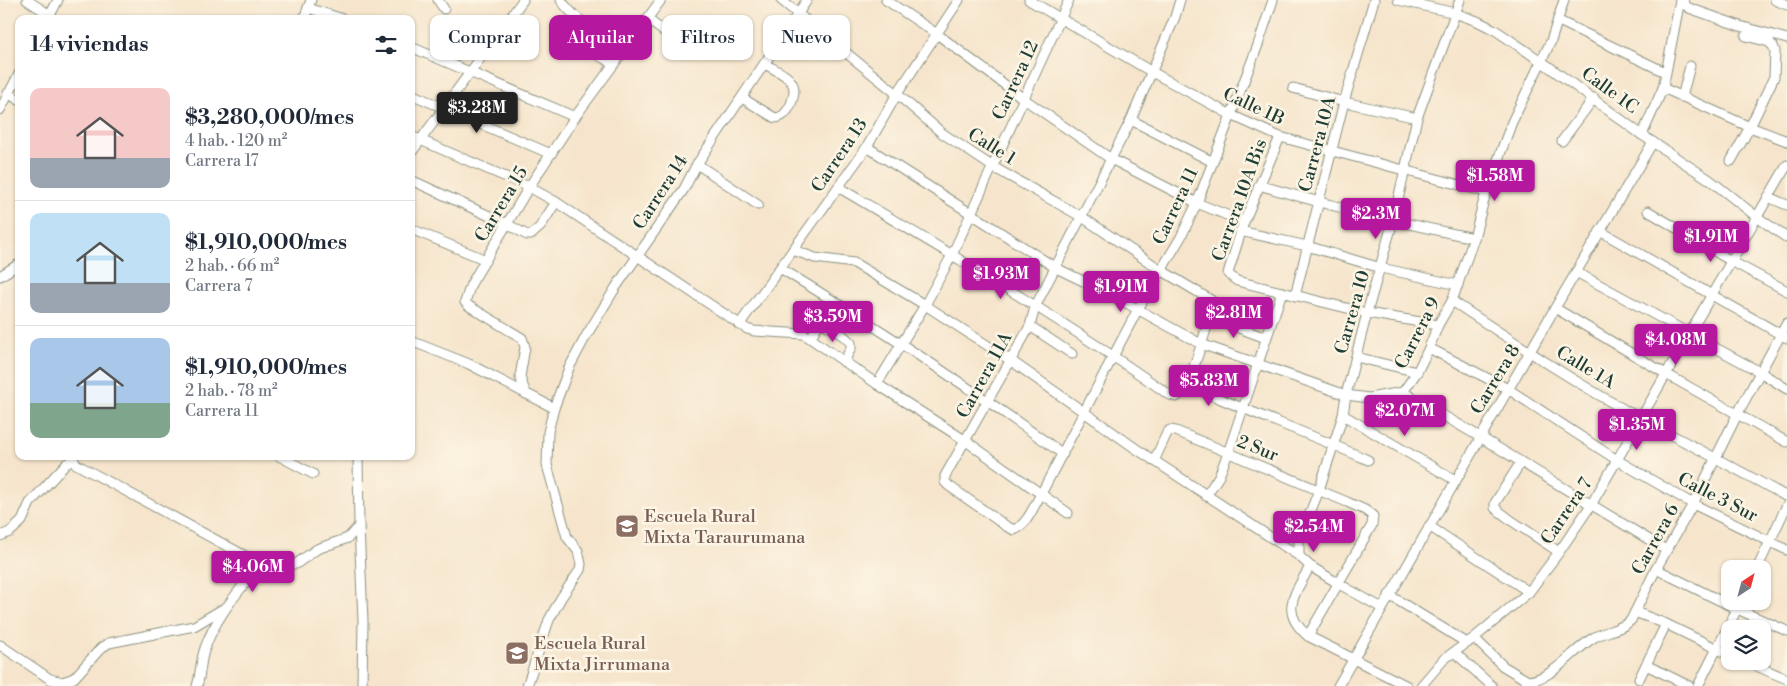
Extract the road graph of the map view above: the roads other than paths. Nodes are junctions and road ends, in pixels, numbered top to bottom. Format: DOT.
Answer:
graph roads {
  1 [pos="27,0"];
  2 [pos="58,0"];
  3 [pos="438,0"];
  4 [pos="523,0"];
  5 [pos="561,0"];
  6 [pos="781,0"];
  7 [pos="807,0"];
  8 [pos="886,0"];
  9 [pos="959,0"];
  10 [pos="1029,0"];
  11 [pos="1069,0"];
  12 [pos="1180,0"];
  13 [pos="1273,0"];
  14 [pos="1374,0"];
  15 [pos="1398,0"];
  16 [pos="1460,0"];
  17 [pos="1564,0"];
  18 [pos="1680,0"];
  19 [pos="1684,0"];
  20 [pos="1775,0"];
  21 [pos="660,1"];
  22 [pos="309,4"];
  23 [pos="1787,5"];
  24 [pos="444,9"];
  25 [pos="1455,13"];
  26 [pos="797,14"];
  27 [pos="46,15"];
  28 [pos="50,15"];
  29 [pos="334,15"];
  30 [pos="650,15"];
  31 [pos="1060,19"];
  32 [pos="1559,20"];
  33 [pos="937,34"];
  34 [pos="1746,36"];
  35 [pos="1787,39"];
  36 [pos="415,49"];
  37 [pos="617,60"];
  38 [pos="1541,61"];
  39 [pos="614,64"];
  40 [pos="765,64"];
  41 [pos="1690,66"];
  42 [pos="1152,72"];
  43 [pos="1665,72"];
  44 [pos="471,73"];
  45 [pos="15,81"];
  46 [pos="1293,88"];
  47 [pos="1663,88"];
  48 [pos="8,93"];
  49 [pos="897,94"];
  50 [pos="415,96"];
  51 [pos="15,97"];
  52 [pos="1682,97"];
  53 [pos="742,98"];
  54 [pos="1594,98"];
  55 [pos="1024,99"];
  56 [pos="1344,102"];
  57 [pos="444,107"];
  58 [pos="0,110"];
  59 [pos="1231,115"];
  60 [pos="575,118"];
  61 [pos="1416,118"];
  62 [pos="1130,120"];
  63 [pos="1750,127"];
  64 [pos="1642,134"];
  65 [pos="1280,137"];
  66 [pos="415,138"];
  67 [pos="420,140"];
  68 [pos="1562,141"];
  69 [pos="1787,141"];
  70 [pos="1653,142"];
  71 [pos="415,147"];
  72 [pos="867,147"];
  73 [pos="1332,152"];
  74 [pos="551,154"];
  75 [pos="1111,159"];
  76 [pos="1731,161"];
  77 [pos="1213,162"];
  78 [pos="697,164"];
  79 [pos="1787,165"];
  80 [pos="993,167"];
  81 [pos="1406,172"];
  82 [pos="415,182"];
  83 [pos="1259,185"];
  84 [pos="528,187"];
  85 [pos="838,187"];
  86 [pos="1486,192"];
  87 [pos="1768,197"];
  88 [pos="556,202"];
  89 [pos="1197,203"];
  90 [pos="1318,203"];
  91 [pos="758,205"];
  92 [pos="1787,205"];
  93 [pos="1648,211"];
  94 [pos="972,213"];
  95 [pos="1082,217"];
  96 [pos="1757,217"];
  97 [pos="1393,221"];
  98 [pos="507,224"];
  99 [pos="1242,227"];
  100 [pos="415,231"];
  101 [pos="1600,231"];
  102 [pos="1474,238"];
  103 [pos="1787,238"];
  104 [pos="1307,246"];
  105 [pos="793,250"];
  106 [pos="952,255"];
  107 [pos="638,256"];
  108 [pos="486,260"];
  109 [pos="1731,261"];
  110 [pos="15,267"];
  111 [pos="780,268"];
  112 [pos="1056,268"];
  113 [pos="1381,268"];
  114 [pos="1162,270"];
  115 [pos="1576,272"];
  116 [pos="0,276"];
  117 [pos="1458,285"];
  118 [pos="1787,291"];
  119 [pos="1282,292"];
  120 [pos="1712,295"];
  121 [pos="1295,296"];
  122 [pos="1452,302"];
  123 [pos="925,305"];
  124 [pos="1036,307"];
  125 [pos="1554,308"];
  126 [pos="1138,309"];
  127 [pos="1367,313"];
  128 [pos="1209,317"];
  129 [pos="1787,323"];
  130 [pos="739,325"];
  131 [pos="1438,325"];
  132 [pos="1030,326"];
  133 [pos="1689,334"];
  134 [pos="1784,337"];
  135 [pos="811,338"];
  136 [pos="1266,338"];
  137 [pos="415,343"];
  138 [pos="902,344"];
  139 [pos="1201,344"];
  140 [pos="1430,348"];
  141 [pos="1530,353"];
  142 [pos="1072,354"];
  143 [pos="1113,356"];
  144 [pos="1356,357"];
  145 [pos="1010,360"];
  146 [pos="844,362"];
  147 [pos="1258,364"];
  148 [pos="1417,372"];
  149 [pos="1760,372"];
  150 [pos="1666,374"];
  151 [pos="877,384"];
  152 [pos="1186,384"];
  153 [pos="1508,389"];
  154 [pos="1787,389"];
  155 [pos="1403,392"];
  156 [pos="526,394"];
  157 [pos="1346,395"];
  158 [pos="988,400"];
  159 [pos="554,408"];
  160 [pos="1242,409"];
  161 [pos="1084,412"];
  162 [pos="1738,413"];
  163 [pos="1343,416"];
  164 [pos="1642,419"];
  165 [pos="1480,437"];
  166 [pos="966,442"];
  167 [pos="1787,442"];
  168 [pos="1334,445"];
  169 [pos="1228,453"];
  170 [pos="1063,454"];
  171 [pos="1716,458"];
  172 [pos="71,460"];
  173 [pos="74,460"];
  174 [pos="287,460"];
  175 [pos="358,460"];
  176 [pos="1368,460"];
  177 [pos="1617,460"];
  178 [pos="1154,461"];
  179 [pos="1521,462"];
  180 [pos="313,474"];
  181 [pos="1455,480"];
  182 [pos="1319,490"];
  183 [pos="1041,494"];
  184 [pos="1206,496"];
  185 [pos="1787,497"];
  186 [pos="1693,504"];
  187 [pos="1591,505"];
  188 [pos="1787,505"];
  189 [pos="1068,513"];
  190 [pos="359,526"];
  191 [pos="1429,526"];
  192 [pos="0,536"];
  193 [pos="1770,541"];
  194 [pos="1666,550"];
  195 [pos="1787,550"];
  196 [pos="1558,552"];
  197 [pos="1299,556"];
  198 [pos="1761,560"];
  199 [pos="260,564"];
  200 [pos="1310,566"];
  201 [pos="1656,569"];
  202 [pos="1339,584"];
  203 [pos="1529,592"];
  204 [pos="1389,595"];
  205 [pos="1721,597"];
  206 [pos="226,607"];
  207 [pos="1382,608"];
  208 [pos="1736,610"];
  209 [pos="1748,610"];
  210 [pos="1635,612"];
  211 [pos="1666,624"];
  212 [pos="1787,631"];
  213 [pos="1308,636"];
  214 [pos="1470,640"];
  215 [pos="0,645"];
  216 [pos="1717,649"];
  217 [pos="1721,651"];
  218 [pos="1454,652"];
  219 [pos="1352,659"];
  220 [pos="1646,665"];
  221 [pos="1766,670"];
  222 [pos="1639,679"];
  223 [pos="1787,679"];
  224 [pos="197,686"];
  225 [pos="362,686"];
  226 [pos="527,686"];
  227 [pos="1338,686"];
  228 [pos="1407,686"];
  229 [pos="1421,686"];
  230 [pos="1492,686"];
  231 [pos="1689,686"];
  232 [pos="1698,686"];
  1 -- 27 [label="street"];
  2 -- 28 [label="street"];
  3 -- 24 [label="street"];
  4 -- 44 [label="street"];
  5 -- 39 [label="street"];
  6 -- 26 [label="street, Calle 1"];
  7 -- 26 [label="street, Carrera 14"];
  8 -- 33 [label="street"];
  9 -- 33 [label="street, Carrera 13"];
  10 -- 31 [label="street, Calle 1B"];
  11 -- 31 [label="street, Carrera 12"];
  12 -- 42 [label="street, Carrera 11A"];
  13 -- 59 [label="street, Carrera 11"];
  14 -- 56 [label="street, Carrera 10A"];
  15 -- 25 [label="street, Calle 1C"];
  16 -- 25 [label="street, Carrera 10"];
  17 -- 32 [label="street, Carrera 9"];
  18 -- 43 [label="street"];
  19 -- 35 [label="street"];
  20 -- 23 [label="street"];
  21 -- 30 [label="street, Carrera 15"];
  22 -- 29 [label="street"];
  25 -- 38 [label="street, Calle 1C"];
  25 -- 61 [label="street, Carrera 10"];
  26 -- 40 [label="street, Carrera 14"];
  26 -- 49 [label="street, Calle 1"];
  31 -- 42 [label="street, Calle 1B"];
  31 -- 55 [label="street, Carrera 12"];
  32 -- 38 [label="street, Carrera 9"];
  32 -- 43 [label="street"];
  33 -- 49 [label="street, Carrera 13"];
  33 -- 55 [label="street"];
  34 -- 63 [label="street"];
  36 -- 44 [label="street"];
  37 -- 39 [label="street, Carrera 15"];
  38 -- 54 [label="street, Calle 1C"];
  38 -- 86 [label="street, Carrera 9"];
  39 -- 60 [label="street, Carrera 15"];
  40 -- 53 [label="street, Carrera 14"];
  40 -- 53 [label="street"];
  41 -- 52 [label="street"];
  42 -- 59 [label="street, Calle 1B"];
  42 -- 62 [label="street, Carrera 11A"];
  43 -- 47 [label="street"];
  44 -- 57 [label="street"];
  44 -- 60 [label="street"];
  45 -- 48 [label="street"];
  46 -- 56 [label="street"];
  47 -- 52 [label="street"];
  47 -- 64 [label="street"];
  48 -- 51 [label="street"];
  48 -- 58 [label="street"];
  49 -- 72 [label="street, Carrera 13"];
  49 -- 80 [label="street, Calle 1"];
  50 -- 57 [label="street"];
  52 -- 63 [label="street"];
  53 -- 78 [label="street, Carrera 14"];
  54 -- 64 [label="street, Calle 1C"];
  54 -- 68 [label="street"];
  55 -- 75 [label="street"];
  55 -- 80 [label="street, Carrera 12"];
  56 -- 61 [label="street"];
  56 -- 73 [label="street, Carrera 10A"];
  57 -- 67 [label="street"];
  57 -- 74 [label="street"];
  59 -- 65 [label="street, Calle 1B"];
  59 -- 77 [label="street, Carrera 11"];
  60 -- 74 [label="street, Carrera 15"];
  61 -- 81 [label="street, Carrera 10"];
  62 -- 75 [label="street, Carrera 11A"];
  62 -- 77 [label="street"];
  63 -- 69 [label="street"];
  63 -- 76 [label="street"];
  64 -- 70 [label="street, Calle 1C"];
  65 -- 73 [label="street, Calle 1B"];
  65 -- 83 [label="street, Carrera 10A Bis"];
  66 -- 67 [label="street"];
  67 -- 71 [label="street"];
  67 -- 84 [label="street"];
  70 -- 96 [label="street, Calle 1C"];
  70 -- 101 [label="street, Carrera 8"];
  72 -- 85 [label="street, Carrera 13"];
  72 -- 94 [label="street"];
  73 -- 81 [label="street, Calle 1B"];
  73 -- 90 [label="street, Carrera 10A"];
  74 -- 84 [label="street, Carrera 15"];
  75 -- 89 [label="street"];
  75 -- 95 [label="street, Carrera 11A"];
  77 -- 89 [label="street, Carrera 11"];
  78 -- 91 [label="street"];
  78 -- 107 [label="street, Carrera 14"];
  79 -- 87 [label="street, Carrera 7"];
  80 -- 94 [label="street, Carrera 12"];
  80 -- 95 [label="street, Calle 1"];
  81 -- 86 [label="street, Calle 1B"];
  81 -- 97 [label="street, Carrera 10"];
  82 -- 98 [label="street"];
  83 -- 90 [label="street"];
  83 -- 99 [label="street, Carrera 10A Bis"];
  84 -- 88 [label="street"];
  84 -- 98 [label="street, Carrera 15"];
  85 -- 105 [label="street, Carrera 13"];
  85 -- 106 [label="street"];
  86 -- 102 [label="street, Carrera 9"];
  87 -- 92 [label="street"];
  87 -- 96 [label="street, Carrera 7"];
  88 -- 98 [label="street"];
  88 -- 107 [label="street"];
  89 -- 99 [label="street"];
  89 -- 114 [label="street, Carrera 11"];
  90 -- 97 [label="street"];
  90 -- 104 [label="street, Carrera 10A"];
  93 -- 109 [label="street"];
  94 -- 106 [label="street, Carrera 12"];
  94 -- 112 [label="street"];
  95 -- 112 [label="street, Carrera 11A"];
  95 -- 114 [label="street, Calle 1"];
  96 -- 103 [label="street, Calle 1C"];
  96 -- 109 [label="street, Carrera 7"];
  97 -- 102 [label="street"];
  97 -- 113 [label="street, Carrera 10"];
  98 -- 108 [label="street, Carrera 15"];
  99 -- 104 [label="street"];
  99 -- 119 [label="street, Carrera 10A Bis"];
  100 -- 108 [label="street"];
  101 -- 115 [label="street, Carrera 8"];
  101 -- 120 [label="street"];
  102 -- 117 [label="street, Carrera 9"];
  104 -- 113 [label="street"];
  104 -- 121 [label="street, Carrera 10A"];
  105 -- 111 [label="street, Carrera 13"];
  105 -- 123 [label="street"];
  106 -- 123 [label="street, Carrera 12"];
  106 -- 124 [label="street"];
  107 -- 130 [label="street"];
  107 -- 159 [label="street, Carrera 14"];
  108 -- 156 [label="street, Carrera 15"];
  109 -- 118 [label="street"];
  109 -- 120 [label="street, Carrera 7"];
  110 -- 116 [label="street"];
  111 -- 130 [label="street, Carrera 13"];
  111 -- 138 [label="street"];
  112 -- 124 [label="street, Carrera 11A"];
  112 -- 126 [label="street"];
  113 -- 117 [label="street"];
  113 -- 127 [label="street, Carrera 10"];
  114 -- 126 [label="street, Carrera 11"];
  114 -- 128 [label="street, Calle 1"];
  115 -- 125 [label="street, Carrera 8"];
  115 -- 133 [label="street"];
  117 -- 122 [label="street, Carrera 9"];
  119 -- 121 [label="street"];
  119 -- 136 [label="street"];
  120 -- 133 [label="street, Carrera 7"];
  120 -- 134 [label="street"];
  121 -- 127 [label="street"];
  122 -- 131 [label="street, Carrera 9"];
  122 -- 141 [label="street, Calle 1A"];
  123 -- 138 [label="street, Carrera 12"];
  123 -- 145 [label="street"];
  124 -- 132 [label="street, Carrera 11A"];
  124 -- 143 [label="street"];
  125 -- 141 [label="street, Carrera 8"];
  125 -- 150 [label="street"];
  126 -- 139 [label="street"];
  126 -- 143 [label="street, Carrera 11"];
  127 -- 131 [label="street"];
  127 -- 144 [label="street, Carrera 10"];
  128 -- 136 [label="street"];
  128 -- 139 [label="street"];
  129 -- 134 [label="street, Carrera 6"];
  130 -- 135 [label="street"];
  131 -- 140 [label="street, Carrera 9"];
  132 -- 142 [label="street"];
  132 -- 145 [label="street, Carrera 11A"];
  133 -- 149 [label="street"];
  133 -- 150 [label="street, Carrera 7"];
  134 -- 149 [label="street, Carrera 6"];
  135 -- 146 [label="street"];
  135 -- 146 [label="street"];
  136 -- 147 [label="street"];
  137 -- 156 [label="street"];
  138 -- 151 [label="street, Carrera 12"];
  138 -- 158 [label="street"];
  139 -- 147 [label="street"];
  139 -- 152 [label="street"];
  140 -- 148 [label="street, Carrera 9"];
  140 -- 153 [label="street, Calle 3 Sur"];
  141 -- 153 [label="street, Carrera 8"];
  141 -- 164 [label="street, Calle 1A"];
  143 -- 152 [label="street"];
  143 -- 161 [label="street, Carrera 11"];
  144 -- 148 [label="street"];
  144 -- 157 [label="street, Carrera 10"];
  145 -- 158 [label="street, Carrera 11A"];
  145 -- 161 [label="street"];
  146 -- 151 [label="street"];
  147 -- 157 [label="street"];
  147 -- 160 [label="street"];
  148 -- 155 [label="street, Carrera 9"];
  149 -- 154 [label="street"];
  149 -- 162 [label="street, Carrera 6"];
  150 -- 162 [label="street"];
  150 -- 164 [label="street, Carrera 7"];
  151 -- 166 [label="street"];
  152 -- 160 [label="street"];
  153 -- 165 [label="street, Carrera 8"];
  153 -- 177 [label="street, Calle 3 Sur"];
  155 -- 157 [label="street"];
  155 -- 165 [label="street, Carrera 9"];
  156 -- 159 [label="street"];
  157 -- 163 [label="street, Carrera 10"];
  158 -- 166 [label="street, Carrera 11A"];
  158 -- 170 [label="street"];
  159 -- 226 [label="street, Carrera 14"];
  160 -- 168 [label="street"];
  160 -- 169 [label="street"];
  161 -- 170 [label="street, Carrera 11"];
  161 -- 178 [label="street"];
  162 -- 167 [label="street"];
  162 -- 171 [label="street, Carrera 6"];
  163 -- 168 [label="street, Carrera 10"];
  163 -- 181 [label="street"];
  164 -- 171 [label="street, Calle 1A"];
  164 -- 177 [label="street, Carrera 7"];
  165 -- 179 [label="street, Carrera 9"];
  165 -- 181 [label="street, Carrera 8"];
  166 -- 183 [label="street"];
  166 -- 183 [label="street, Carrera 11A"];
  168 -- 176 [label="street"];
  168 -- 182 [label="street, Carrera 10"];
  169 -- 178 [label="street, 2 Sur"];
  169 -- 182 [label="street, 2 Sur"];
  169 -- 184 [label="street"];
  170 -- 183 [label="street, Carrera 11"];
  171 -- 185 [label="street, Calle 1A"];
  171 -- 186 [label="street, Carrera 6"];
  172 -- 192 [label="street"];
  173 -- 199 [label="street"];
  174 -- 180 [label="street"];
  175 -- 190 [label="street"];
  177 -- 186 [label="street, Calle 3 Sur"];
  177 -- 187 [label="street, Carrera 7"];
  178 -- 184 [label="street"];
  179 -- 187 [label="street, Carrera 9"];
  179 -- 196 [label="street"];
  181 -- 191 [label="street, Carrera 8"];
  182 -- 197 [label="street, Carrera 10"];
  182 -- 202 [label="street, 2 Sur"];
  183 -- 189 [label="street"];
  184 -- 197 [label="street"];
  186 -- 193 [label="street, Calle 3 Sur"];
  186 -- 194 [label="street, Carrera 6"];
  187 -- 194 [label="street, Carrera 9"];
  187 -- 196 [label="street, Carrera 7"];
  188 -- 193 [label="street"];
  190 -- 199 [label="street"];
  190 -- 225 [label="street"];
  191 -- 203 [label="street"];
  191 -- 204 [label="street, Carrera 8"];
  193 -- 195 [label="street, Calle 3 Sur"];
  193 -- 198 [label="street"];
  194 -- 201 [label="street, Carrera 6"];
  196 -- 203 [label="street, Carrera 7"];
  197 -- 200 [label="street"];
  199 -- 206 [label="street"];
  200 -- 202 [label="street"];
  200 -- 213 [label="street"];
  201 -- 205 [label="street"];
  201 -- 210 [label="street, Carrera 6"];
  202 -- 207 [label="street"];
  202 -- 213 [label="street"];
  203 -- 214 [label="street, Carrera 7"];
  204 -- 207 [label="street, Carrera 8"];
  204 -- 214 [label="street"];
  206 -- 215 [label="street"];
  206 -- 224 [label="street"];
  207 -- 219 [label="street, Carrera 8"];
  208 -- 216 [label="street"];
  209 -- 212 [label="street"];
  210 -- 211 [label="street"];
  210 -- 214 [label="street"];
  211 -- 216 [label="street"];
  211 -- 220 [label="street"];
  213 -- 219 [label="street"];
  214 -- 218 [label="street, Carrera 7"];
  216 -- 217 [label="street"];
  216 -- 232 [label="street"];
  218 -- 229 [label="street, Carrera 7"];
  218 -- 230 [label="street"];
  219 -- 227 [label="street, Carrera 8"];
  219 -- 228 [label="street"];
  220 -- 222 [label="street"];
  220 -- 231 [label="street"];
  221 -- 223 [label="street"];
}
